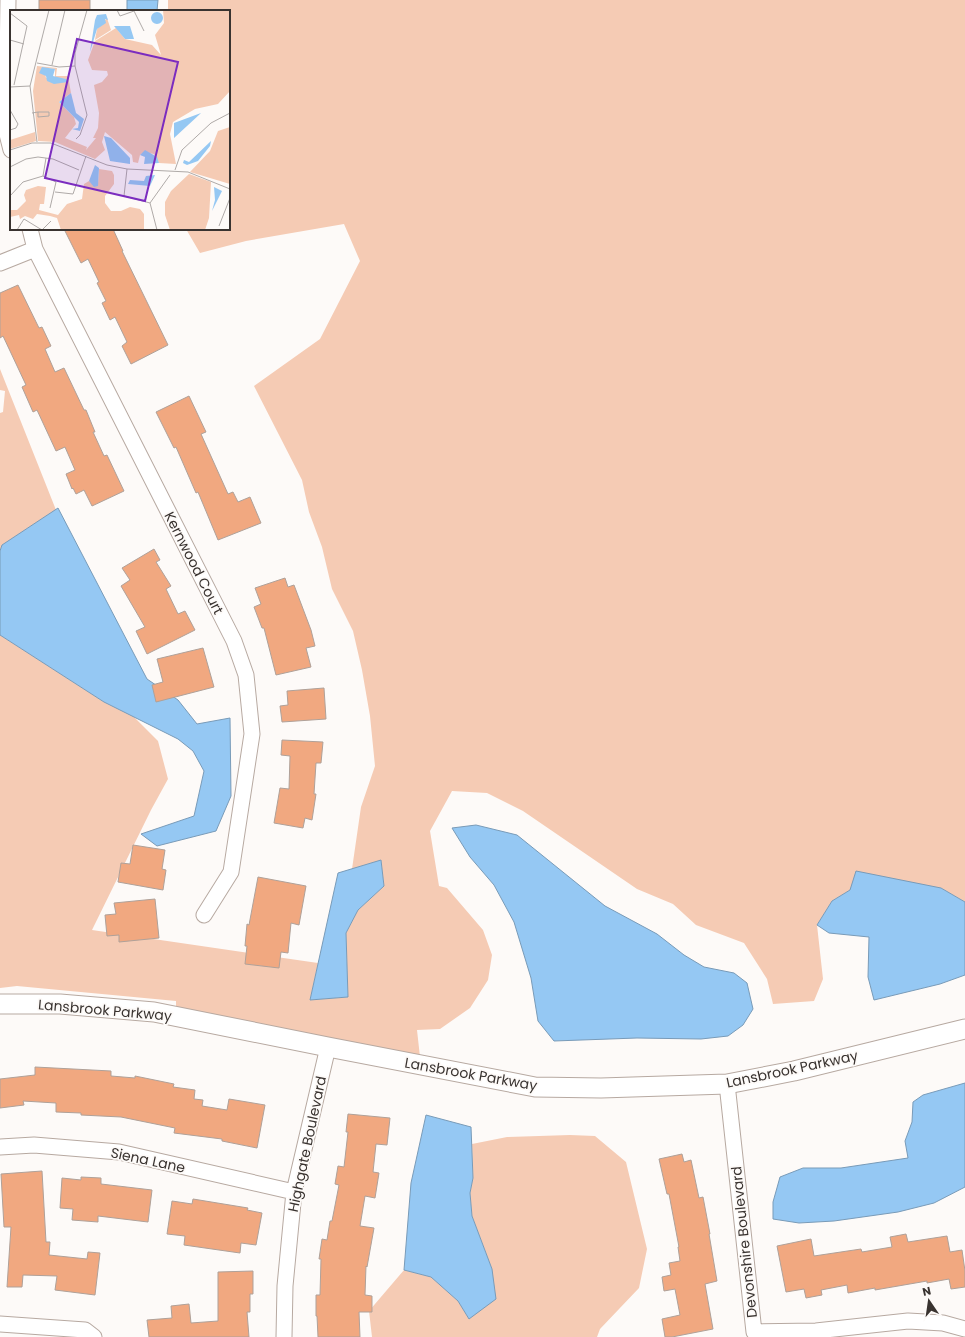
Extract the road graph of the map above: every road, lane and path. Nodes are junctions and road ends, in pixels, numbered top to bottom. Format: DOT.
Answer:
graph roads {
  1 [pos="8,0"];
  2 [pos="10,146"];
  3 [pos="30,230"];
  4 [pos="35,249"];
  5 [pos="0,263"];
  6 [pos="204,915"];
  7 [pos="0,1004"];
  8 [pos="965,1029"];
  9 [pos="328,1047"];
  10 [pos="727,1084"];
  11 [pos="0,1147"];
  12 [pos="294,1192"];
  13 [pos="0,1324"];
  14 [pos="965,1329"];
  15 [pos="752,1335"];
  16 [pos="94,1337"];
  17 [pos="284,1337"];
  1 -- 2 [label="street"];
  3 -- 4 [label="street, Kernwood Court"];
  4 -- 5 [label="street"];
  4 -- 6 [label="street, Kernwood Court"];
  7 -- 9 [label="street, Lansbrook Parkway"];
  8 -- 10 [label="street, Lansbrook Parkway"];
  9 -- 10 [label="street, Lansbrook Parkway"];
  9 -- 12 [label="street, Highgate Boulevard"];
  10 -- 15 [label="street, Devonshire Boulevard"];
  11 -- 12 [label="street, Siena Lane"];
  12 -- 17 [label="street, Highgate Boulevard"];
  13 -- 16 [label="street"];
  14 -- 15 [label="street, Devonshire Boulevard"];
}
